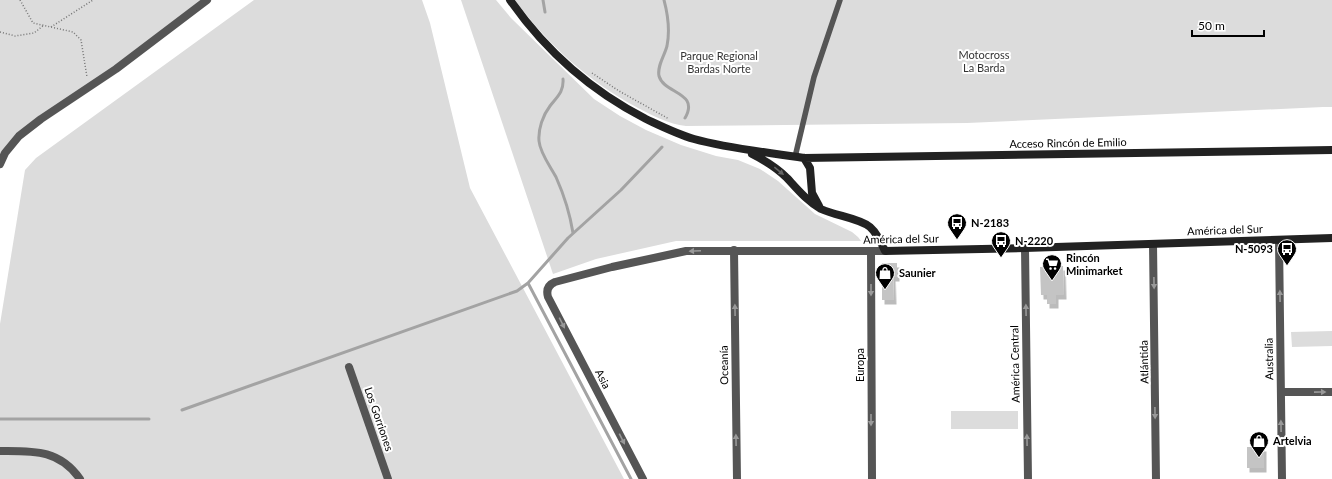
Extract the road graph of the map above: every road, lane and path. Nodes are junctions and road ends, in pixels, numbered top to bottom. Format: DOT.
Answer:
graph roads {
  1 [pos="20,0"];
  2 [pos="93,0"];
  3 [pos="207,0"];
  4 [pos="510,0"];
  5 [pos="840,0"];
  6 [pos="44,25"];
  7 [pos="50,27"];
  8 [pos="0,32"];
  9 [pos="587,69"];
  10 [pos="89,86"];
  11 [pos="672,120"];
  12 [pos="1332,150"];
  13 [pos="746,151"];
  14 [pos="795,157"];
  15 [pos="804,158"];
  16 [pos="0,164"];
  17 [pos="821,208"];
  18 [pos="1332,238"];
  19 [pos="1279,240"];
  20 [pos="1153,244"];
  21 [pos="1025,248"];
  22 [pos="734,250"];
  23 [pos="885,250"];
  24 [pos="871,251"];
  25 [pos="548,288"];
  26 [pos="349,367"];
  27 [pos="1281,392"];
  28 [pos="1332,392"];
  29 [pos="0,451"];
  30 [pos="80,479"];
  31 [pos="388,479"];
  32 [pos="643,479"];
  33 [pos="737,479"];
  34 [pos="872,479"];
  35 [pos="1028,479"];
  36 [pos="1156,479"];
  37 [pos="1282,479"];
  1 -- 6 [label="path"];
  2 -- 7 [label="path"];
  3 -- 10 [label="street"];
  4 -- 13 [label="street, Acceso Rincón de Emilio"];
  5 -- 14 [label="lane"];
  6 -- 7 [label="path"];
  6 -- 8 [label="path"];
  7 -- 10 [label="path"];
  9 -- 11 [label="path"];
  10 -- 16 [label="street"];
  12 -- 15 [label="street, Acceso Rincón de Emilio"];
  13 -- 14 [label="street, Acceso Rincón de Emilio"];
  13 -- 17 [label="street, Acceso Rincón de Emilio, one-way"];
  14 -- 15 [label="street, Acceso Rincón de Emilio"];
  15 -- 17 [label="street"];
  17 -- 23 [label="street, Acceso Rincón de Emilio"];
  18 -- 19 [label="street, América del Sur"];
  19 -- 20 [label="street, América del Sur"];
  27 -- 19 [label="street, Australia, one-way"];
  20 -- 21 [label="street, América del Sur"];
  20 -- 36 [label="street, Atlántida, one-way"];
  21 -- 23 [label="street, América del Sur"];
  35 -- 21 [label="street, América Central, one-way"];
  22 -- 24 [label="street, América del Sur"];
  22 -- 25 [label="street, América del Sur, one-way"];
  33 -- 22 [label="street, Oceanía, one-way"];
  23 -- 24 [label="street, América del Sur"];
  24 -- 34 [label="street, Europa, one-way"];
  25 -- 32 [label="street, Asia, one-way"];
  26 -- 31 [label="street, Los Gorriones"];
  27 -- 28 [label="street, one-way"];
  37 -- 27 [label="street, Australia, one-way"];
  29 -- 30 [label="street"];
}
